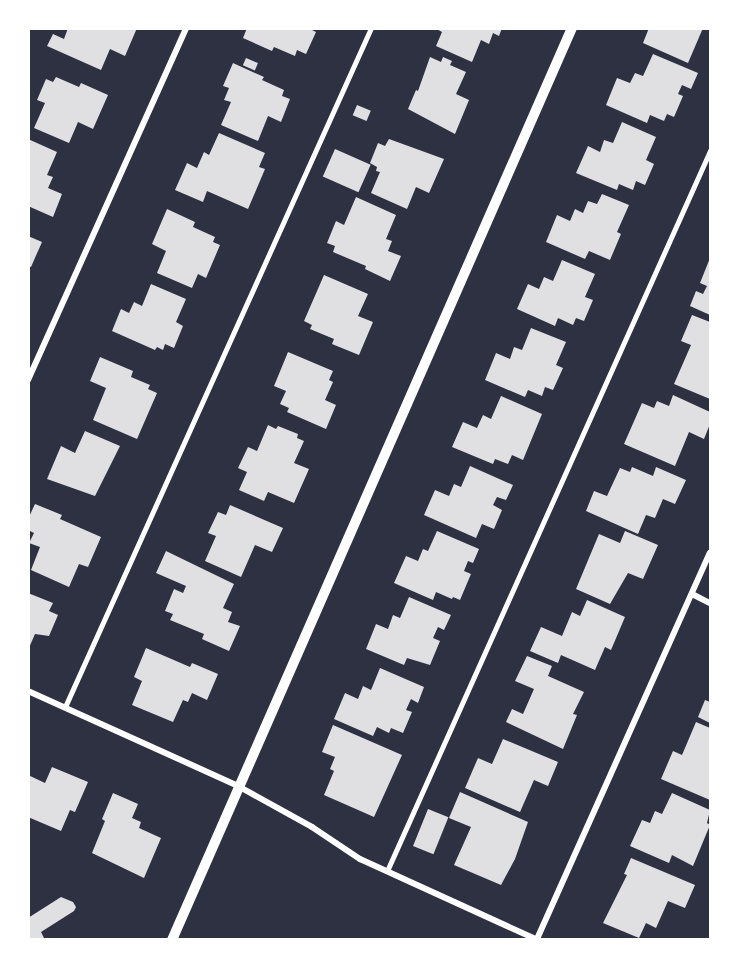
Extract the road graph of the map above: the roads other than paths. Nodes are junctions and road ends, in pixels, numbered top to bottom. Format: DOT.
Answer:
graph roads {
  1 [pos="186,28"];
  2 [pos="370,28"];
  3 [pos="572,28"];
  4 [pos="711,152"];
  5 [pos="28,380"];
  6 [pos="711,553"];
  7 [pos="692,594"];
  8 [pos="711,603"];
  9 [pos="28,691"];
  10 [pos="65,707"];
  11 [pos="238,786"];
  12 [pos="387,871"];
  13 [pos="172,939"];
  14 [pos="537,939"];
  1 -- 5 [label="street"];
  2 -- 10 [label="lane"];
  3 -- 11 [label="street"];
  4 -- 12 [label="lane"];
  6 -- 7 [label="street"];
  7 -- 8 [label="street"];
  7 -- 14 [label="street"];
  9 -- 10 [label="street"];
  10 -- 11 [label="street"];
  11 -- 12 [label="street"];
  11 -- 13 [label="street"];
  12 -- 14 [label="street"];
}
